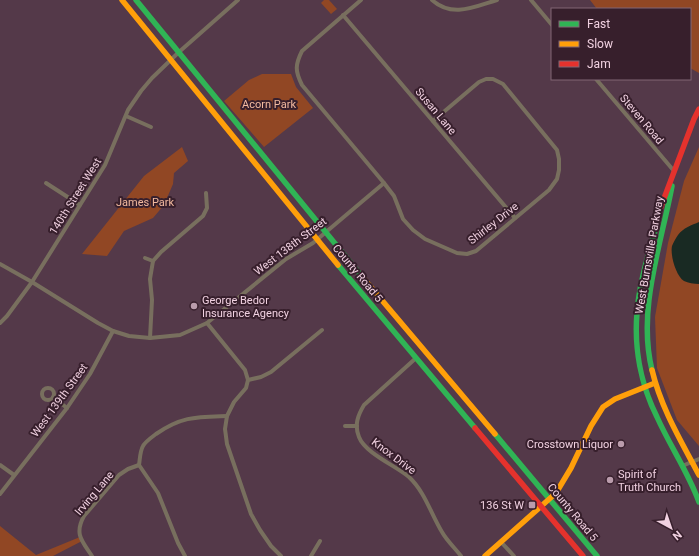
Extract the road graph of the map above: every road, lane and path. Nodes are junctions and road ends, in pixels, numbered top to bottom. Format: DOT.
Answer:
graph roads {
  1 [pos="122,0"];
  2 [pos="136,0"];
  3 [pos="238,0"];
  4 [pos="361,0"];
  5 [pos="432,0"];
  6 [pos="497,0"];
  7 [pos="531,0"];
  8 [pos="343,14"];
  9 [pos="551,24"];
  10 [pos="179,52"];
  11 [pos="171,59"];
  12 [pos="597,80"];
  13 [pos="699,110"];
  14 [pos="126,116"];
  15 [pos="433,121"];
  16 [pos="151,127"];
  17 [pos="674,172"];
  18 [pos="46,183"];
  19 [pos="384,183"];
  20 [pos="206,193"];
  21 [pos="80,205"];
  22 [pos="515,218"];
  23 [pos="325,232"];
  24 [pos="317,240"];
  25 [pos="145,258"];
  26 [pos="153,261"];
  27 [pos="0,264"];
  28 [pos="32,282"];
  29 [pos="0,323"];
  30 [pos="207,323"];
  31 [pos="322,330"];
  32 [pos="113,331"];
  33 [pos="150,338"];
  34 [pos="416,358"];
  35 [pos="248,380"];
  36 [pos="655,383"];
  37 [pos="645,388"];
  38 [pos="53,397"];
  39 [pos="67,408"];
  40 [pos="228,416"];
  41 [pos="345,426"];
  42 [pos="357,426"];
  43 [pos="699,459"];
  44 [pos="692,461"];
  45 [pos="0,465"];
  46 [pos="139,465"];
  47 [pos="682,466"];
  48 [pos="699,475"];
  49 [pos="14,476"];
  50 [pos="0,494"];
  51 [pos="549,500"];
  52 [pos="699,502"];
  53 [pos="541,507"];
  54 [pos="320,541"];
  55 [pos="502,542"];
  56 [pos="92,556"];
  57 [pos="185,556"];
  58 [pos="281,556"];
  59 [pos="311,556"];
  60 [pos="461,556"];
  61 [pos="485,556"];
  62 [pos="514,556"];
  63 [pos="583,556"];
  64 [pos="597,556"];
  1 -- 11 [label="main road, County Road 5"];
  2 -- 10 [label="main road, County Road 5"];
  3 -- 10 [label="street, 140th Street West"];
  4 -- 8 [label="street, Shirley Drive"];
  5 -- 6 [label="street"];
  7 -- 9 [label="street"];
  8 -- 15 [label="street, Susan Lane"];
  8 -- 19 [label="street, Shirley Drive"];
  10 -- 11 [label="street, 140th Street West"];
  10 -- 23 [label="main road, County Road 5"];
  11 -- 14 [label="street, 140th Street West"];
  11 -- 24 [label="main road, County Road 5"];
  12 -- 17 [label="street, Steven Road"];
  13 -- 17 [label="main road, West Burnsville Parkway"];
  14 -- 16 [label="street"];
  14 -- 21 [label="street, 140th Street West"];
  15 -- 22 [label="street, Susan Lane"];
  15 -- 22 [label="street, Shirley Drive"];
  17 -- 36 [label="main road, West Burnsville Parkway"];
  17 -- 37 [label="main road, West Burnsville Parkway"];
  18 -- 21 [label="street"];
  19 -- 22 [label="street, Shirley Drive"];
  19 -- 23 [label="street, West 138th Street"];
  20 -- 26 [label="street"];
  21 -- 28 [label="street, 140th Street West"];
  23 -- 24 [label="street, West 138th Street"];
  23 -- 51 [label="main road, County Road 5"];
  24 -- 30 [label="street, West 138th Street"];
  24 -- 34 [label="main road, County Road 5"];
  25 -- 26 [label="street"];
  26 -- 33 [label="street"];
  27 -- 28 [label="street"];
  28 -- 29 [label="street, 140th Street West"];
  28 -- 32 [label="street, West 138th Street"];
  30 -- 33 [label="street, West 138th Street"];
  30 -- 35 [label="street"];
  31 -- 35 [label="street"];
  32 -- 33 [label="street, West 138th Street"];
  32 -- 39 [label="street, West 139th Street"];
  34 -- 42 [label="street"];
  34 -- 53 [label="main road, County Road 5"];
  35 -- 40 [label="street"];
  36 -- 37 [label="main road"];
  36 -- 44 [label="main road, West Burnsville Parkway"];
  37 -- 47 [label="main road, West Burnsville Parkway"];
  37 -- 51 [label="main road"];
  38 -- 39 [label="street"];
  39 -- 49 [label="street, West 139th Street"];
  40 -- 46 [label="street"];
  40 -- 58 [label="street"];
  41 -- 42 [label="street"];
  42 -- 60 [label="street, Knox Drive"];
  43 -- 44 [label="street"];
  44 -- 47 [label="street"];
  44 -- 48 [label="main road, West Burnsville Parkway"];
  45 -- 49 [label="street"];
  46 -- 56 [label="street, Irving Lane"];
  46 -- 57 [label="street"];
  47 -- 52 [label="main road, West Burnsville Parkway"];
  49 -- 50 [label="street, West 139th Street"];
  51 -- 53 [label="main road"];
  51 -- 64 [label="main road, County Road 5"];
  53 -- 55 [label="main road"];
  53 -- 63 [label="main road, County Road 5"];
  54 -- 59 [label="street"];
  55 -- 61 [label="main road"];
  55 -- 62 [label="street"];
}
